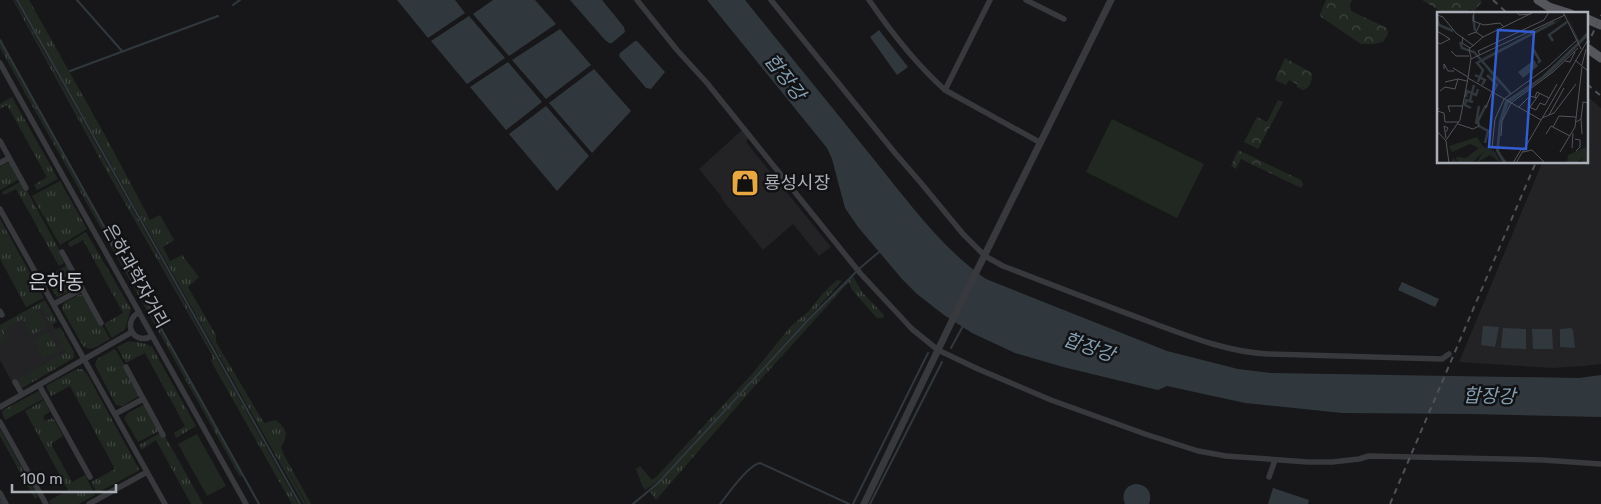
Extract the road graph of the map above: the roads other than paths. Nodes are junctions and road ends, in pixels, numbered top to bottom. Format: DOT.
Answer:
graph roads {
  1 [pos="637,0"];
  2 [pos="771,0"];
  3 [pos="870,0"];
  4 [pos="990,0"];
  5 [pos="1027,0"];
  6 [pos="1111,0"];
  7 [pos="1538,0"];
  8 [pos="1551,10"];
  9 [pos="1064,19"];
  10 [pos="1588,19"];
  11 [pos="1601,25"];
  12 [pos="1588,49"];
  13 [pos="1601,58"];
  14 [pos="0,63"];
  15 [pos="945,90"];
  16 [pos="0,141"];
  17 [pos="1041,143"];
  18 [pos="9,158"];
  19 [pos="0,163"];
  20 [pos="26,188"];
  21 [pos="0,209"];
  22 [pos="62,252"];
  23 [pos="984,259"];
  24 [pos="82,289"];
  25 [pos="54,304"];
  26 [pos="139,312"];
  27 [pos="101,323"];
  28 [pos="132,332"];
  29 [pos="152,336"];
  30 [pos="938,350"];
  31 [pos="1449,354"];
  32 [pos="84,359"];
  33 [pos="126,368"];
  34 [pos="15,382"];
  35 [pos="39,385"];
  36 [pos="22,394"];
  37 [pos="143,399"];
  38 [pos="0,406"];
  39 [pos="115,414"];
  40 [pos="0,422"];
  41 [pos="163,435"];
  42 [pos="1274,460"];
  43 [pos="1599,462"];
  44 [pos="147,472"];
  45 [pos="90,477"];
  46 [pos="1269,477"];
  47 [pos="0,493"];
  48 [pos="6,504"];
  49 [pos="46,504"];
  50 [pos="89,504"];
  51 [pos="165,504"];
  52 [pos="246,504"];
  53 [pos="864,504"];
  1 -- 30 [label="street"];
  2 -- 23 [label="street"];
  3 -- 15 [label="street"];
  4 -- 15 [label="street"];
  5 -- 9 [label="street"];
  6 -- 17 [label="street"];
  7 -- 8 [label="main road"];
  10 -- 11 [label="main road"];
  12 -- 13 [label="main road"];
  14 -- 26 [label="street, 은하과학자거리"];
  15 -- 17 [label="street"];
  16 -- 18 [label="street"];
  17 -- 23 [label="street"];
  18 -- 19 [label="street"];
  18 -- 20 [label="street"];
  21 -- 25 [label="street"];
  22 -- 24 [label="street"];
  23 -- 30 [label="street"];
  23 -- 31 [label="street"];
  24 -- 25 [label="street"];
  24 -- 27 [label="street"];
  25 -- 32 [label="street"];
  26 -- 28 [label="street"];
  26 -- 29 [label="street, 은하과학자거리"];
  28 -- 29 [label="street"];
  28 -- 32 [label="street"];
  29 -- 52 [label="street, 은하과학자거리"];
  30 -- 42 [label="street"];
  30 -- 53 [label="street"];
  32 -- 35 [label="street"];
  32 -- 39 [label="street"];
  33 -- 37 [label="street"];
  34 -- 36 [label="street"];
  35 -- 36 [label="street"];
  35 -- 45 [label="street"];
  36 -- 38 [label="street"];
  37 -- 39 [label="street"];
  37 -- 41 [label="street"];
  39 -- 44 [label="street"];
  40 -- 49 [label="street"];
  42 -- 43 [label="street"];
  42 -- 46 [label="street"];
  44 -- 50 [label="street"];
  44 -- 51 [label="street"];
  47 -- 48 [label="street"];
}
